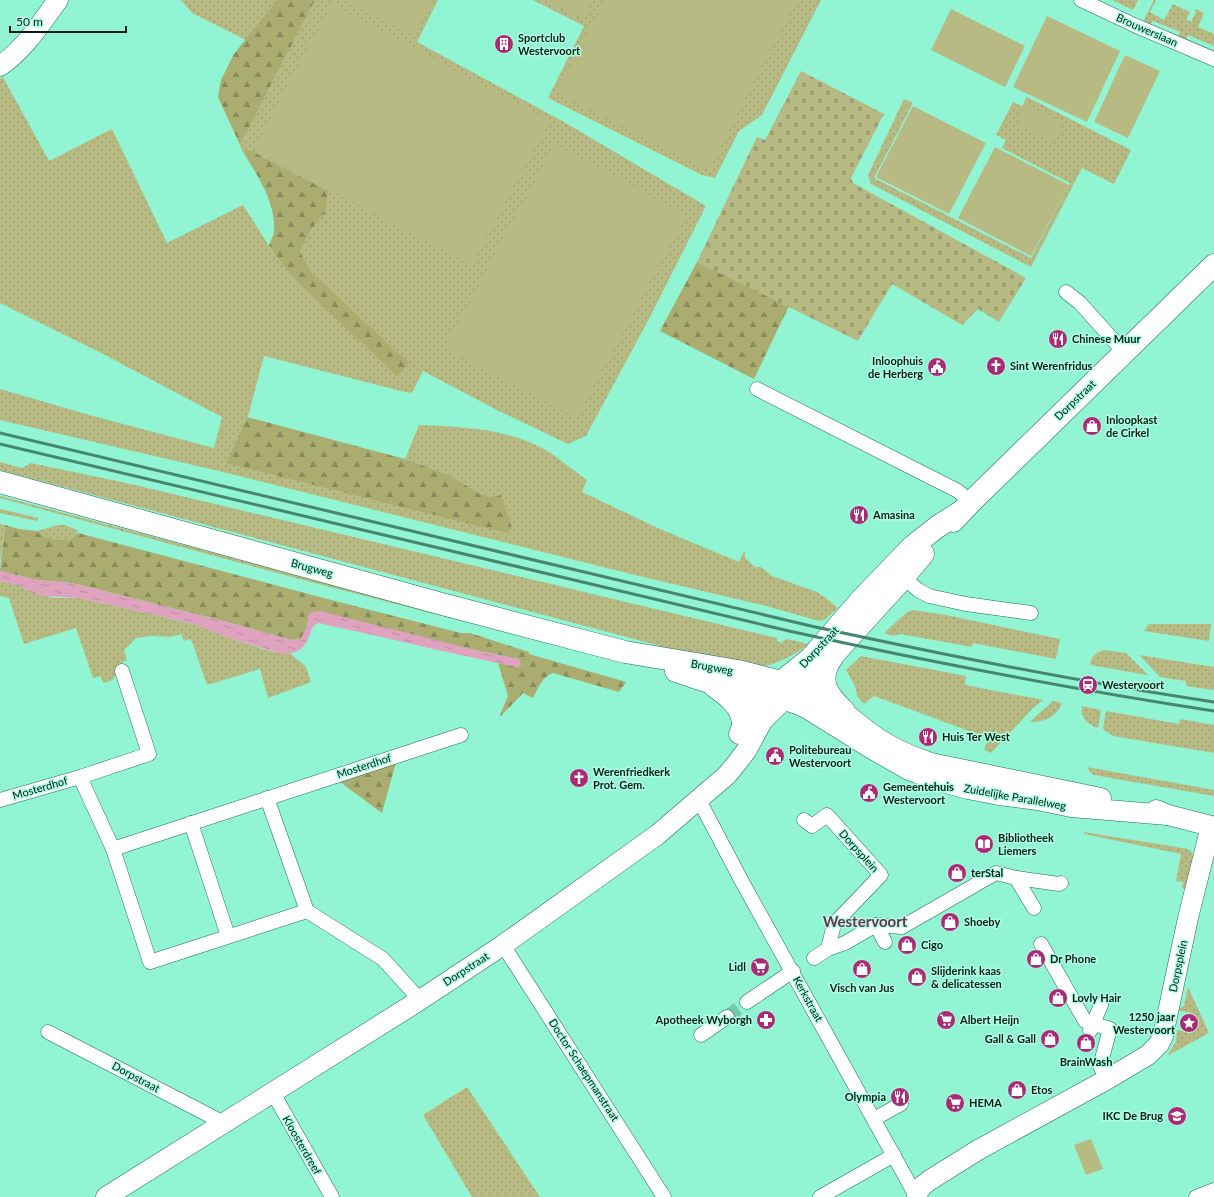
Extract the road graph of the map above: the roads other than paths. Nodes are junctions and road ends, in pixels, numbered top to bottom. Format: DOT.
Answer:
graph roads {
  1 [pos="58,0"];
  2 [pos="1081,0"];
  3 [pos="1214,59"];
  4 [pos="0,66"];
  5 [pos="1214,265"];
  6 [pos="1066,292"];
  7 [pos="1124,352"];
  8 [pos="757,389"];
  9 [pos="0,482"];
  10 [pos="966,506"];
  11 [pos="898,572"];
  12 [pos="1031,614"];
  13 [pos="830,647"];
  14 [pos="625,652"];
  15 [pos="122,671"];
  16 [pos="738,671"];
  17 [pos="708,682"];
  18 [pos="788,690"];
  19 [pos="763,696"];
  20 [pos="844,711"];
  21 [pos="743,724"];
  22 [pos="461,735"];
  23 [pos="80,777"];
  24 [pos="267,798"];
  25 [pos="0,800"];
  26 [pos="699,800"];
  27 [pos="1168,815"];
  28 [pos="804,820"];
  29 [pos="191,823"];
  30 [pos="1212,827"];
  31 [pos="113,848"];
  32 [pos="1016,878"];
  33 [pos="1061,884"];
  34 [pos="1034,908"];
  35 [pos="307,911"];
  36 [pos="876,925"];
  37 [pos="228,936"];
  38 [pos="885,942"];
  39 [pos="503,944"];
  40 [pos="1041,944"];
  41 [pos="828,949"];
  42 [pos="814,958"];
  43 [pos="793,971"];
  44 [pos="420,1000"];
  45 [pos="748,1002"];
  46 [pos="1101,1005"];
  47 [pos="727,1017"];
  48 [pos="1091,1028"];
  49 [pos="48,1032"];
  50 [pos="701,1036"];
  51 [pos="1107,1079"];
  52 [pos="273,1093"];
  53 [pos="901,1104"];
  54 [pos="874,1119"];
  55 [pos="224,1123"];
  56 [pos="894,1155"];
  57 [pos="1214,1190"];
  58 [pos="917,1196"];
  59 [pos="106,1197"];
  60 [pos="332,1197"];
  61 [pos="664,1197"];
  62 [pos="820,1197"];
  63 [pos="1196,1197"];
  1 -- 4 [label="street"];
  2 -- 3 [label="street, Brouwerslaan"];
  5 -- 7 [label="main road, Dorpstraat"];
  6 -- 7 [label="street"];
  7 -- 10 [label="main road, Dorpstraat"];
  8 -- 10 [label="street"];
  9 -- 14 [label="main road, Brugweg"];
  10 -- 11 [label="main road, Dorpstraat"];
  11 -- 12 [label="street"];
  11 -- 13 [label="main road, Dorpstraat"];
  13 -- 16 [label="main road"];
  13 -- 18 [label="main road, Dorpstraat"];
  13 -- 20 [label="main road"];
  14 -- 16 [label="main road, Brugweg"];
  14 -- 17 [label="main road, Brugweg"];
  15 -- 23 [label="street, Mosterdhof"];
  16 -- 18 [label="main road, Brugweg"];
  17 -- 19 [label="main road, Brugweg"];
  17 -- 21 [label="main road"];
  18 -- 19 [label="main road, Zuidelijke Parallelweg"];
  18 -- 20 [label="street, Zuidelijke Parallelweg"];
  18 -- 26 [label="street, Dorpstraat"];
  18 -- 27 [label="street, Zuidelijke Parallelweg"];
  19 -- 21 [label="street, Dorpstraat"];
  20 -- 27 [label="street, Zuidelijke Parallelweg"];
  21 -- 26 [label="street, Dorpstraat"];
  22 -- 24 [label="street, Mosterdhof"];
  23 -- 25 [label="street, Mosterdhof"];
  23 -- 31 [label="street, Mosterdhof"];
  24 -- 29 [label="street, Mosterdhof"];
  24 -- 35 [label="street"];
  26 -- 39 [label="street, Dorpstraat"];
  26 -- 43 [label="street, Kerkstraat"];
  27 -- 30 [label="street, Zuidelijke Parallelweg"];
  28 -- 41 [label="street, Dorpsplein"];
  29 -- 31 [label="street, Mosterdhof"];
  29 -- 37 [label="street"];
  30 -- 51 [label="street, Dorpsplein"];
  31 -- 37 [label="street, Mosterdhof"];
  32 -- 33 [label="street"];
  32 -- 34 [label="street"];
  32 -- 36 [label="street"];
  35 -- 37 [label="street, Mosterdhof"];
  35 -- 44 [label="street"];
  36 -- 38 [label="street"];
  36 -- 41 [label="street"];
  39 -- 44 [label="street, Dorpstraat"];
  39 -- 61 [label="street, Doctor Schaepmanstraat"];
  40 -- 48 [label="street"];
  41 -- 42 [label="street"];
  43 -- 45 [label="street"];
  43 -- 54 [label="street, Kerkstraat"];
  44 -- 52 [label="street, Dorpstraat"];
  46 -- 48 [label="street"];
  47 -- 50 [label="street"];
  48 -- 51 [label="street"];
  49 -- 55 [label="street, Dorpstraat"];
  51 -- 58 [label="street, Dorpsplein"];
  52 -- 55 [label="street, Dorpstraat"];
  52 -- 60 [label="street, Kloosterdreef"];
  53 -- 54 [label="street"];
  54 -- 56 [label="street, Kerkstraat"];
  55 -- 59 [label="street, Dorpstraat"];
  56 -- 58 [label="street, Kerkstraat"];
  56 -- 62 [label="street"];
  57 -- 63 [label="street"];
}
